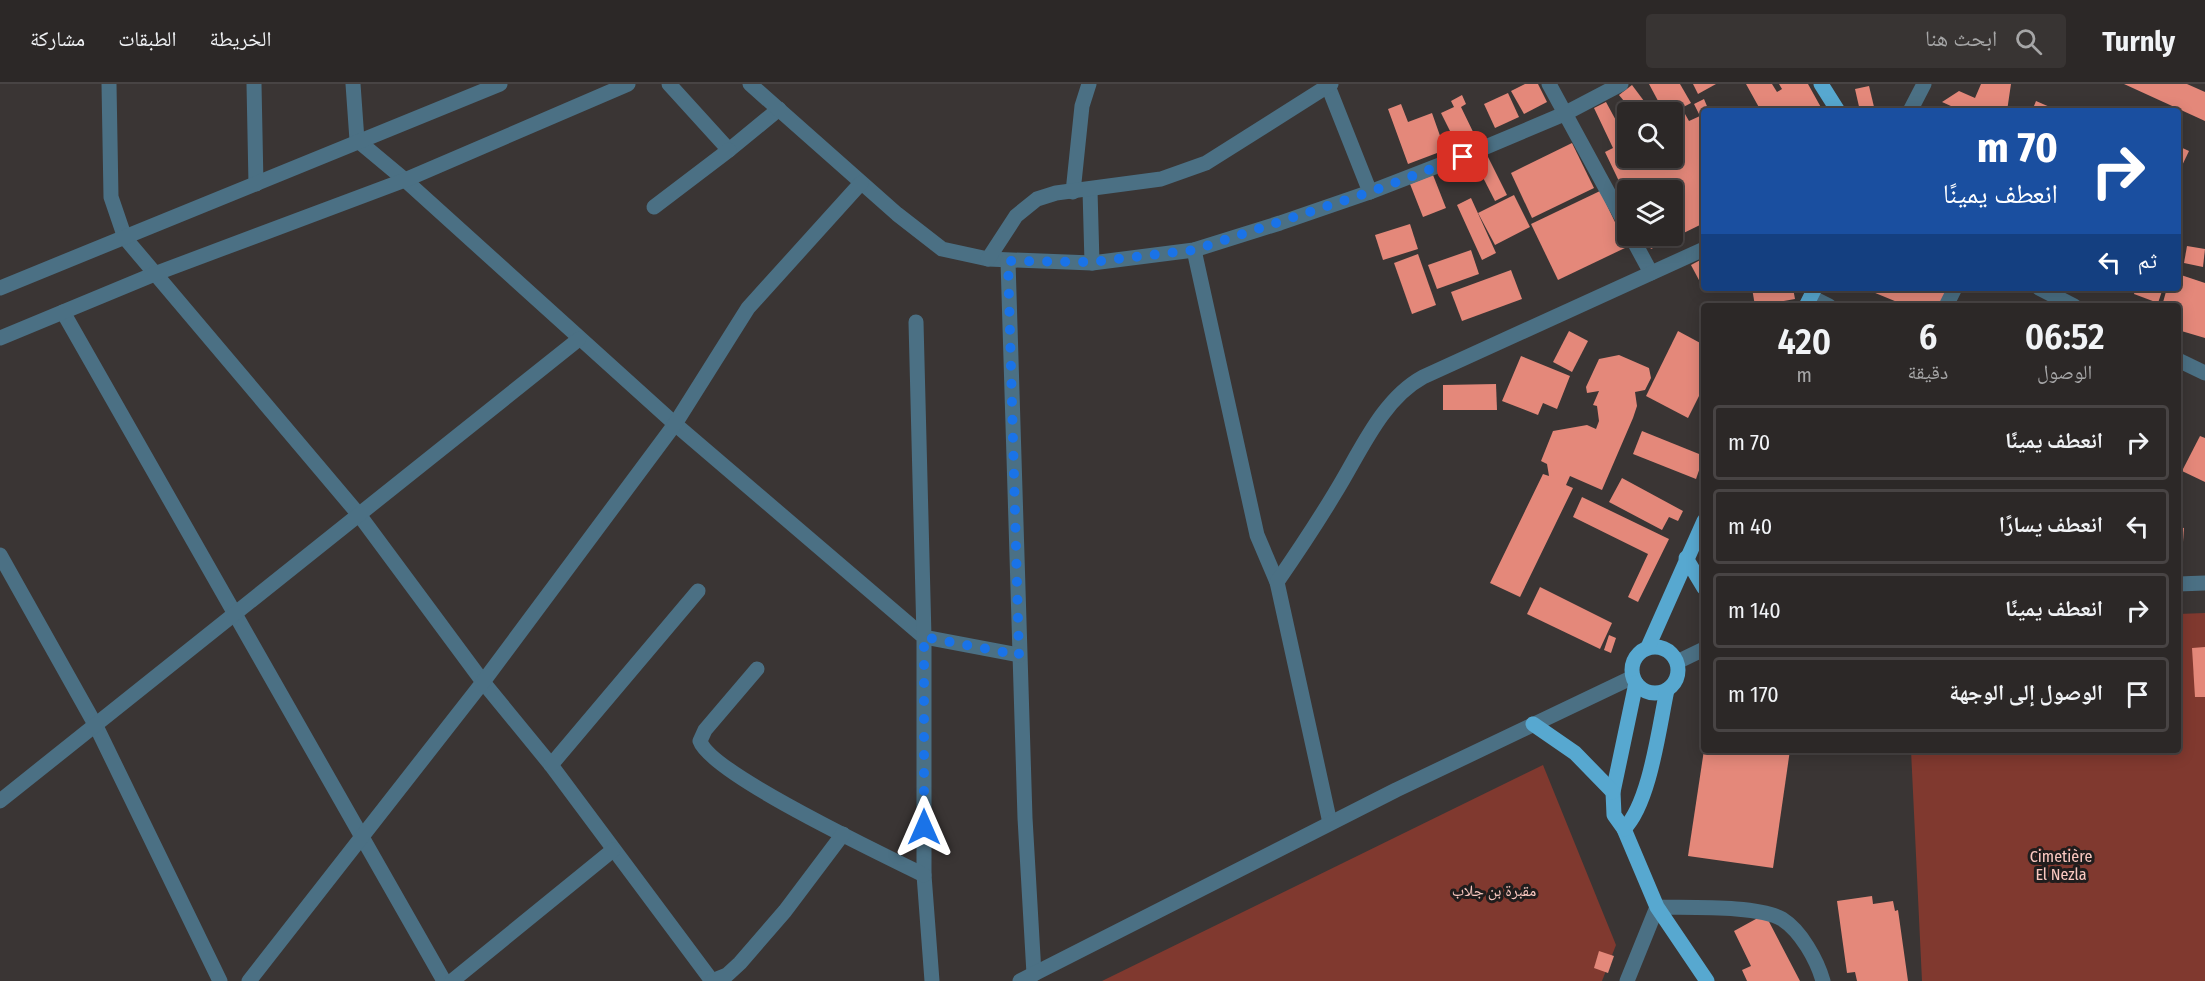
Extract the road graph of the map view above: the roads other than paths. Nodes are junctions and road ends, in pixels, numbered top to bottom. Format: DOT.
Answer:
graph roads {
  1 [pos="109,84"];
  2 [pos="254,84"];
  3 [pos="353,84"];
  4 [pos="500,84"];
  5 [pos="628,84"];
  6 [pos="669,84"];
  7 [pos="750,84"];
  8 [pos="1089,84"];
  9 [pos="1549,84"];
  10 [pos="1621,84"];
  11 [pos="1821,84"];
  12 [pos="1924,84"];
  13 [pos="1330,85"];
  14 [pos="1836,108"];
  15 [pos="1912,108"];
  16 [pos="779,109"];
  17 [pos="1564,114"];
  18 [pos="357,140"];
  19 [pos="729,150"];
  20 [pos="405,180"];
  21 [pos="861,183"];
  22 [pos="256,184"];
  23 [pos="1090,190"];
  24 [pos="1073,192"];
  25 [pos="1370,192"];
  26 [pos="654,207"];
  27 [pos="1617,210"];
  28 [pos="125,238"];
  29 [pos="1636,246"];
  30 [pos="1194,250"];
  31 [pos="1701,250"];
  32 [pos="988,259"];
  33 [pos="1008,261"];
  34 [pos="1092,262"];
  35 [pos="157,273"];
  36 [pos="1651,273"];
  37 [pos="0,288"];
  38 [pos="2045,291"];
  39 [pos="2068,303"];
  40 [pos="63,312"];
  41 [pos="916,322"];
  42 [pos="0,338"];
  43 [pos="579,339"];
  44 [pos="2181,361"];
  45 [pos="2205,373"];
  46 [pos="675,424"];
  47 [pos="360,516"];
  48 [pos="1701,527"];
  49 [pos="0,555"];
  50 [pos="1686,558"];
  51 [pos="1277,582"];
  52 [pos="1701,583"];
  53 [pos="2181,584"];
  54 [pos="2205,584"];
  55 [pos="698,591"];
  56 [pos="235,615"];
  57 [pos="924,637"];
  58 [pos="1648,648"];
  59 [pos="1701,650"];
  60 [pos="1019,655"];
  61 [pos="1677,662"];
  62 [pos="757,669"];
  63 [pos="1634,680"];
  64 [pos="483,682"];
  65 [pos="1667,690"];
  66 [pos="1533,724"];
  67 [pos="96,726"];
  68 [pos="550,765"];
  69 [pos="1613,792"];
  70 [pos="0,801"];
  71 [pos="1330,823"];
  72 [pos="1624,829"];
  73 [pos="843,834"];
  74 [pos="363,838"];
  75 [pos="613,850"];
  76 [pos="924,875"];
  77 [pos="1657,908"];
  78 [pos="1027,977"];
  79 [pos="220,981"];
  80 [pos="249,981"];
  81 [pos="444,981"];
  82 [pos="452,981"];
  83 [pos="712,981"];
  84 [pos="932,981"];
  85 [pos="1627,981"];
  86 [pos="1707,981"];
  87 [pos="1823,981"];
  1 -- 28 [label="street"];
  2 -- 22 [label="street"];
  3 -- 18 [label="street"];
  4 -- 18 [label="street"];
  5 -- 20 [label="street"];
  6 -- 19 [label="street"];
  7 -- 16 [label="street"];
  8 -- 24 [label="street"];
  9 -- 17 [label="street"];
  10 -- 17 [label="street"];
  11 -- 14 [label="main road"];
  12 -- 15 [label="street"];
  13 -- 23 [label="street"];
  13 -- 25 [label="street"];
  16 -- 19 [label="street"];
  16 -- 21 [label="street"];
  17 -- 25 [label="street"];
  17 -- 27 [label="street"];
  18 -- 20 [label="street"];
  18 -- 22 [label="street"];
  19 -- 26 [label="street"];
  20 -- 35 [label="street"];
  20 -- 43 [label="street"];
  21 -- 32 [label="street"];
  21 -- 46 [label="street"];
  22 -- 28 [label="street"];
  23 -- 24 [label="street"];
  23 -- 34 [label="street"];
  24 -- 32 [label="street"];
  25 -- 30 [label="street"];
  28 -- 35 [label="street"];
  28 -- 37 [label="street"];
  29 -- 36 [label="street"];
  30 -- 34 [label="street"];
  30 -- 51 [label="street"];
  31 -- 36 [label="street"];
  32 -- 33 [label="street"];
  33 -- 34 [label="street"];
  33 -- 60 [label="street"];
  35 -- 40 [label="street"];
  35 -- 47 [label="street"];
  36 -- 51 [label="street"];
  38 -- 39 [label="street"];
  40 -- 42 [label="street"];
  40 -- 56 [label="street"];
  41 -- 57 [label="street"];
  43 -- 46 [label="street"];
  43 -- 47 [label="street"];
  44 -- 45 [label="street"];
  46 -- 57 [label="street"];
  46 -- 64 [label="street"];
  47 -- 56 [label="street"];
  47 -- 64 [label="street"];
  48 -- 50 [label="main road"];
  49 -- 67 [label="street"];
  50 -- 52 [label="main road"];
  50 -- 58 [label="main road"];
  51 -- 71 [label="street"];
  53 -- 54 [label="street"];
  55 -- 68 [label="street"];
  56 -- 67 [label="street"];
  56 -- 74 [label="street"];
  57 -- 60 [label="street"];
  57 -- 76 [label="street"];
  58 -- 61 [label="main road"];
  58 -- 63 [label="main road"];
  59 -- 61 [label="street"];
  60 -- 78 [label="street"];
  61 -- 65 [label="main road"];
  62 -- 73 [label="street"];
  63 -- 65 [label="main road"];
  63 -- 66 [label="street"];
  63 -- 69 [label="main road"];
  64 -- 68 [label="street"];
  64 -- 74 [label="street"];
  65 -- 72 [label="main road"];
  66 -- 69 [label="main road"];
  66 -- 71 [label="street"];
  67 -- 70 [label="street"];
  67 -- 79 [label="street"];
  68 -- 75 [label="street"];
  69 -- 72 [label="main road"];
  71 -- 78 [label="street"];
  72 -- 77 [label="main road"];
  73 -- 76 [label="street"];
  73 -- 83 [label="street"];
  74 -- 80 [label="street"];
  74 -- 81 [label="street"];
  75 -- 82 [label="street"];
  75 -- 83 [label="street"];
  76 -- 84 [label="street"];
  77 -- 85 [label="street"];
  77 -- 86 [label="main road"];
  77 -- 87 [label="street"];
}
